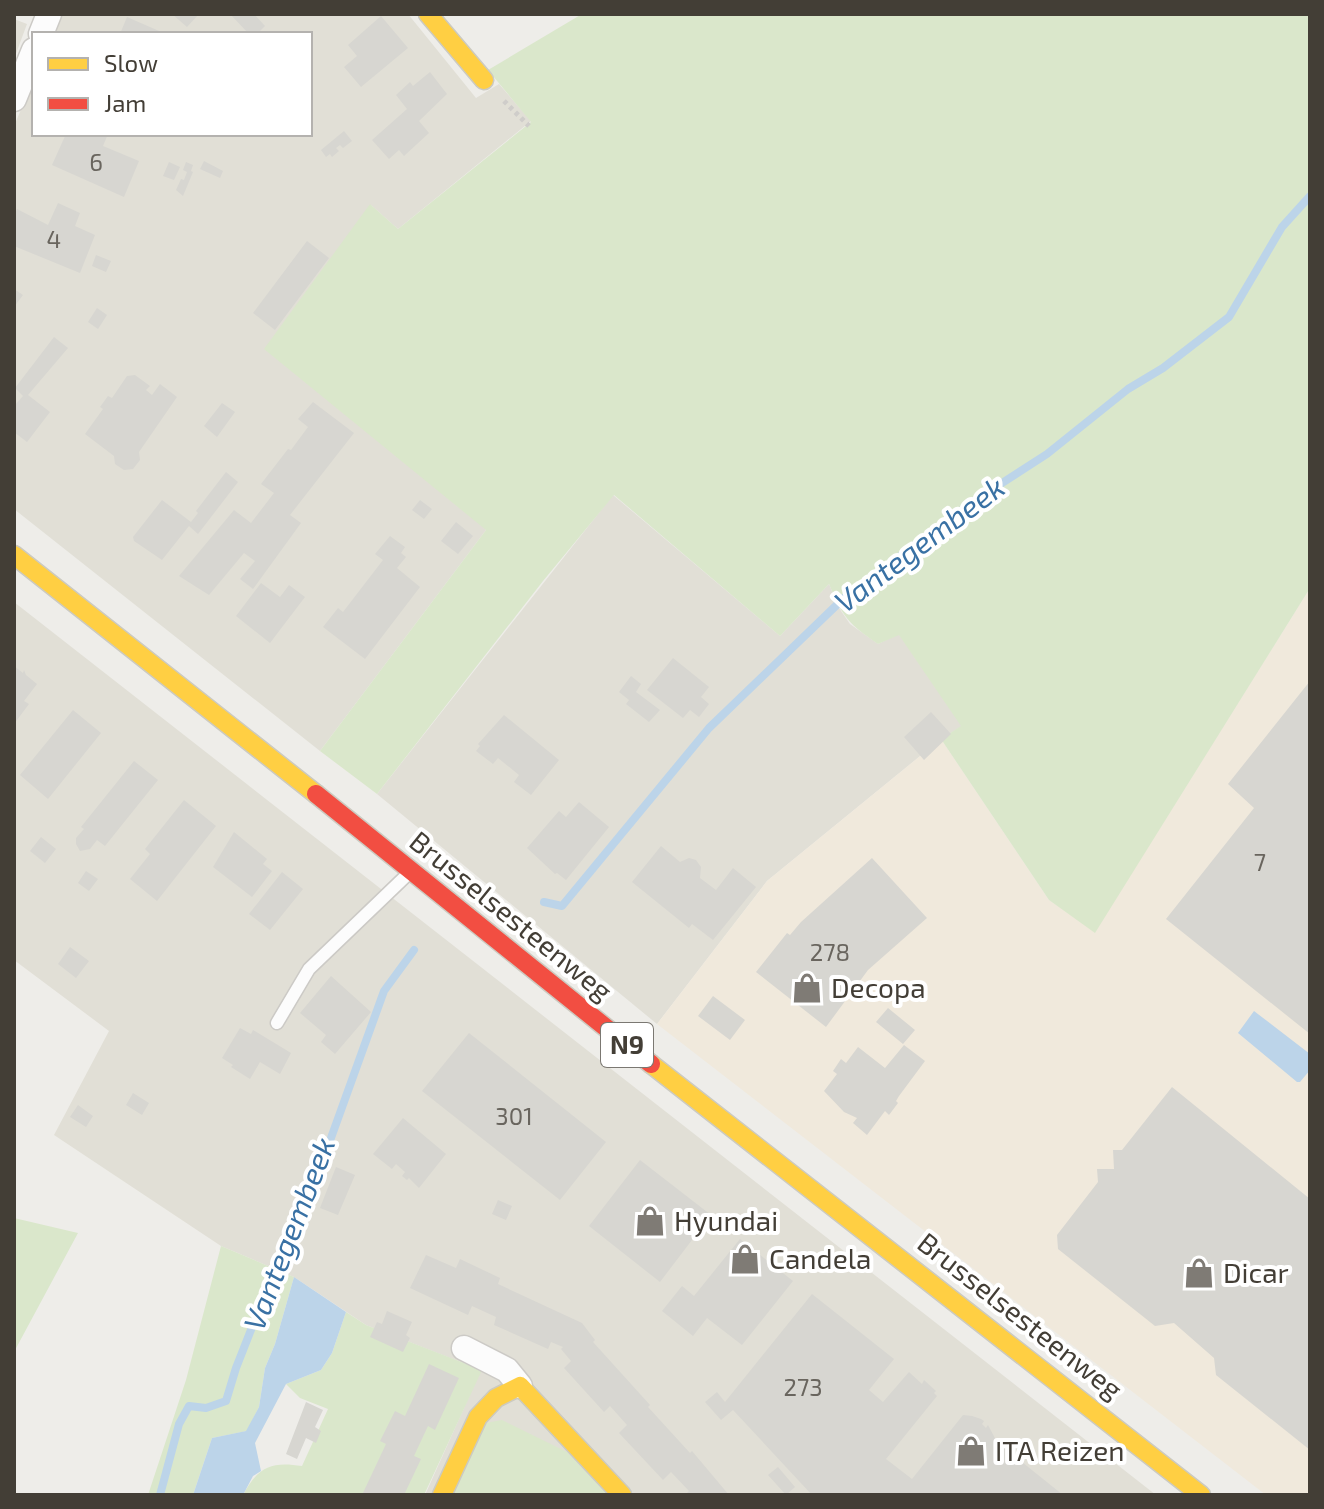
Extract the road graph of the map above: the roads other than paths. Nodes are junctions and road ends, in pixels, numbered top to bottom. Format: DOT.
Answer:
graph roads {
  1 [pos="428,14"];
  2 [pos="32,55"];
  3 [pos="484,80"];
  4 [pos="14,99"];
  5 [pos="14,555"];
  6 [pos="411,871"];
  7 [pos="277,1023"];
  8 [pos="464,1348"];
  9 [pos="520,1386"];
  10 [pos="442,1495"];
  11 [pos="622,1495"];
  12 [pos="1201,1495"];
  1 -- 3 [label="main road"];
  2 -- 4 [label="street"];
  5 -- 6 [label="main road, Brusselsesteenweg / N9"];
  6 -- 7 [label="lane"];
  6 -- 12 [label="main road, Brusselsesteenweg / N9"];
  8 -- 9 [label="street"];
  9 -- 10 [label="main road"];
  9 -- 11 [label="main road"];
}
